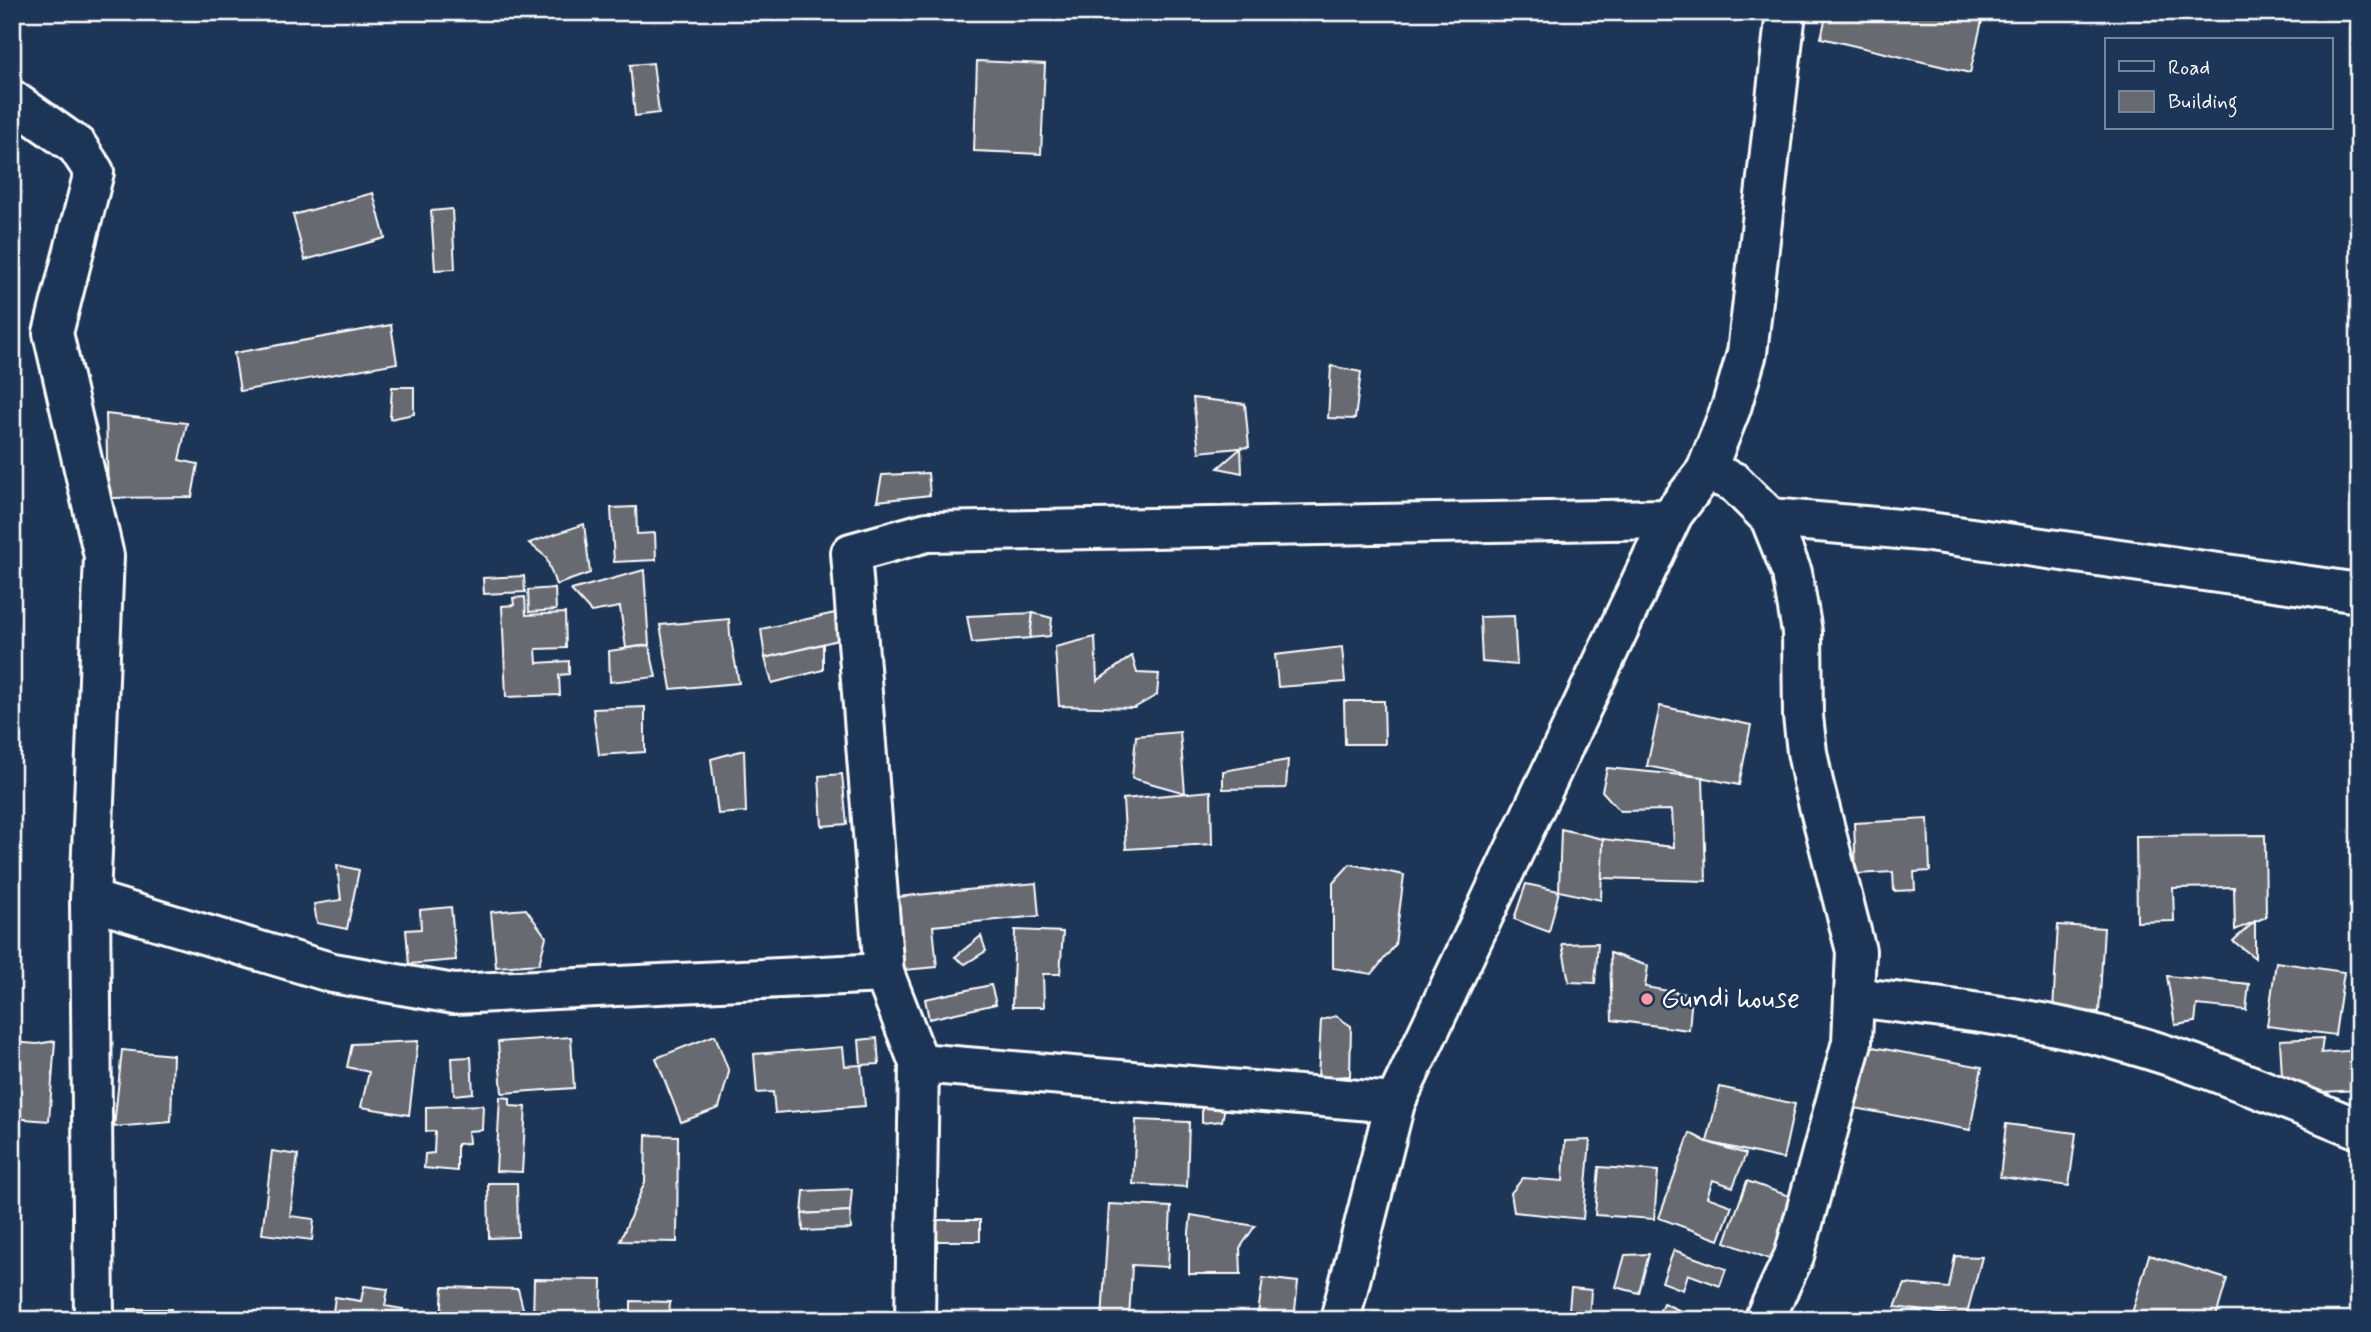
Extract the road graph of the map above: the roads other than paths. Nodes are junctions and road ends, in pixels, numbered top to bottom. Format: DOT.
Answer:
graph roads {
  1 [pos="1786,12"];
  2 [pos="12,100"];
  3 [pos="1706,471"];
  4 [pos="1673,514"];
  5 [pos="1770,518"];
  6 [pos="2359,593"];
  7 [pos="90,900"];
  8 [pos="884,973"];
  9 [pos="1854,998"];
  10 [pos="919,1063"];
  11 [pos="1395,1103"];
  12 [pos="2359,1129"];
  13 [pos="94,1320"];
  14 [pos="915,1320"];
  15 [pos="1340,1320"];
  16 [pos="1764,1320"];
  1 -- 3 [label="street"];
  2 -- 7 [label="street"];
  3 -- 4 [label="street"];
  3 -- 5 [label="street"];
  4 -- 8 [label="street"];
  4 -- 11 [label="street"];
  5 -- 6 [label="street"];
  5 -- 9 [label="street"];
  7 -- 8 [label="street"];
  7 -- 13 [label="street"];
  8 -- 10 [label="street"];
  9 -- 12 [label="street"];
  9 -- 16 [label="street"];
  10 -- 11 [label="street"];
  10 -- 14 [label="street"];
  11 -- 15 [label="street"];
}
